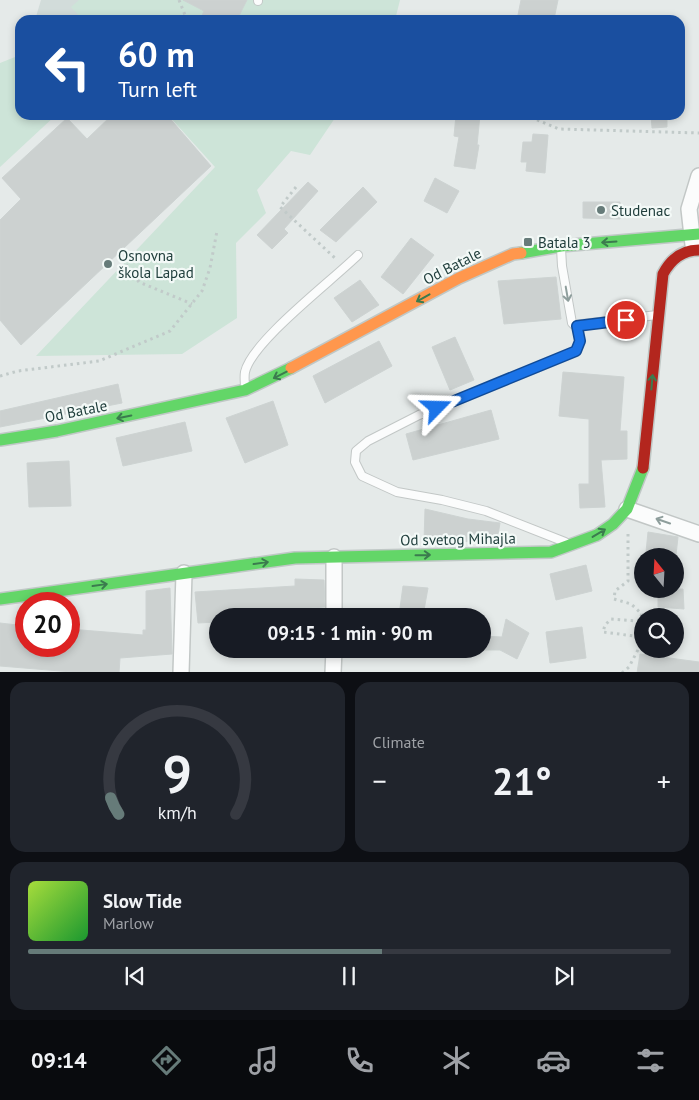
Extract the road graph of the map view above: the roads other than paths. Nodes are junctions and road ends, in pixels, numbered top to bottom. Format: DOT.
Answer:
graph roads {
  1 [pos="699,176"];
  2 [pos="697,232"];
  3 [pos="630,241"];
  4 [pos="561,246"];
  5 [pos="648,250"];
  6 [pos="696,250"];
  7 [pos="358,255"];
  8 [pos="658,260"];
  9 [pos="664,274"];
  10 [pos="658,315"];
  11 [pos="577,326"];
  12 [pos="245,390"];
  13 [pos="0,440"];
  14 [pos="627,509"];
  15 [pos="699,534"];
  16 [pos="574,545"];
  17 [pos="334,557"];
  18 [pos="184,573"];
  19 [pos="0,599"];
  20 [pos="334,608"];
  21 [pos="334,658"];
  22 [pos="181,672"];
  23 [pos="333,672"];
  1 -- 2 [label="street"];
  2 -- 3 [label="main road, Od Batale"];
  2 -- 6 [label="street"];
  3 -- 4 [label="main road, Od Batale, one-way"];
  3 -- 5 [label="main road"];
  4 -- 11 [label="lane, one-way"];
  4 -- 12 [label="main road, Od Batale, one-way"];
  6 -- 9 [label="main road"];
  7 -- 12 [label="lane"];
  8 -- 9 [label="main road"];
  9 -- 10 [label="main road, Od svetog Mihajla"];
  10 -- 11 [label="lane"];
  14 -- 10 [label="main road, Od svetog Mihajla, one-way"];
  11 -- 16 [label="lane"];
  12 -- 13 [label="main road, Od Batale, one-way"];
  15 -- 14 [label="street, one-way"];
  16 -- 14 [label="main road, Od svetog Mihajla, one-way"];
  17 -- 16 [label="main road, Od svetog Mihajla, one-way"];
  18 -- 17 [label="main road, Od svetog Mihajla, one-way"];
  17 -- 20 [label="street"];
  19 -- 18 [label="main road, Od svetog Mihajla, one-way"];
  18 -- 22 [label="street"];
  21 -- 23 [label="street"];
}
